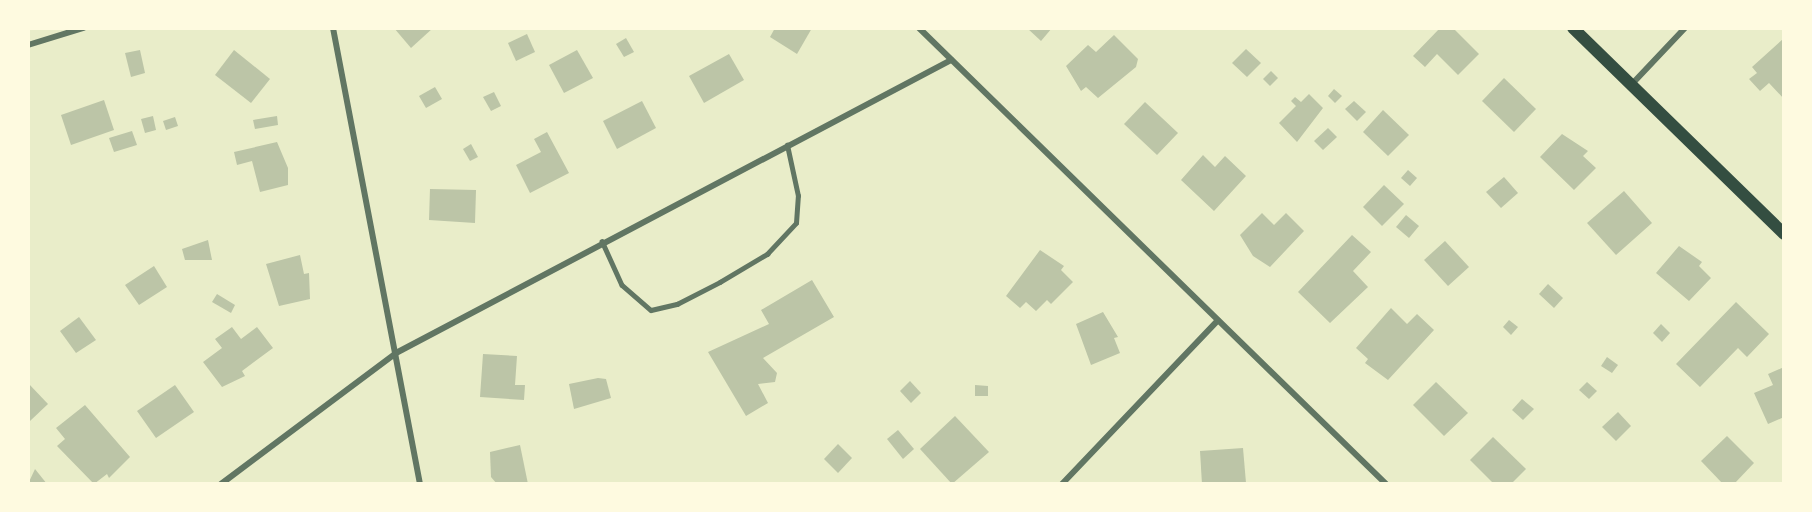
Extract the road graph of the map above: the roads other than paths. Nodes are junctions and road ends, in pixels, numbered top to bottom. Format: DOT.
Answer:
graph roads {
  1 [pos="83,28"];
  2 [pos="333,28"];
  3 [pos="919,28"];
  4 [pos="1573,28"];
  5 [pos="1685,28"];
  6 [pos="28,45"];
  7 [pos="951,60"];
  8 [pos="1632,84"];
  9 [pos="787,145"];
  10 [pos="1784,234"];
  11 [pos="602,241"];
  12 [pos="1218,320"];
  13 [pos="396,353"];
  14 [pos="221,483"];
  15 [pos="420,483"];
  16 [pos="1062,483"];
  17 [pos="1386,483"];
  1 -- 6 [label="street"];
  2 -- 13 [label="street"];
  3 -- 7 [label="street"];
  4 -- 8 [label="main road"];
  5 -- 8 [label="street"];
  7 -- 9 [label="street"];
  7 -- 12 [label="street"];
  8 -- 10 [label="main road"];
  9 -- 11 [label="street"];
  9 -- 11 [label="lane"];
  11 -- 13 [label="street"];
  12 -- 16 [label="street"];
  12 -- 17 [label="street"];
  13 -- 14 [label="street"];
  13 -- 15 [label="street"];
}
